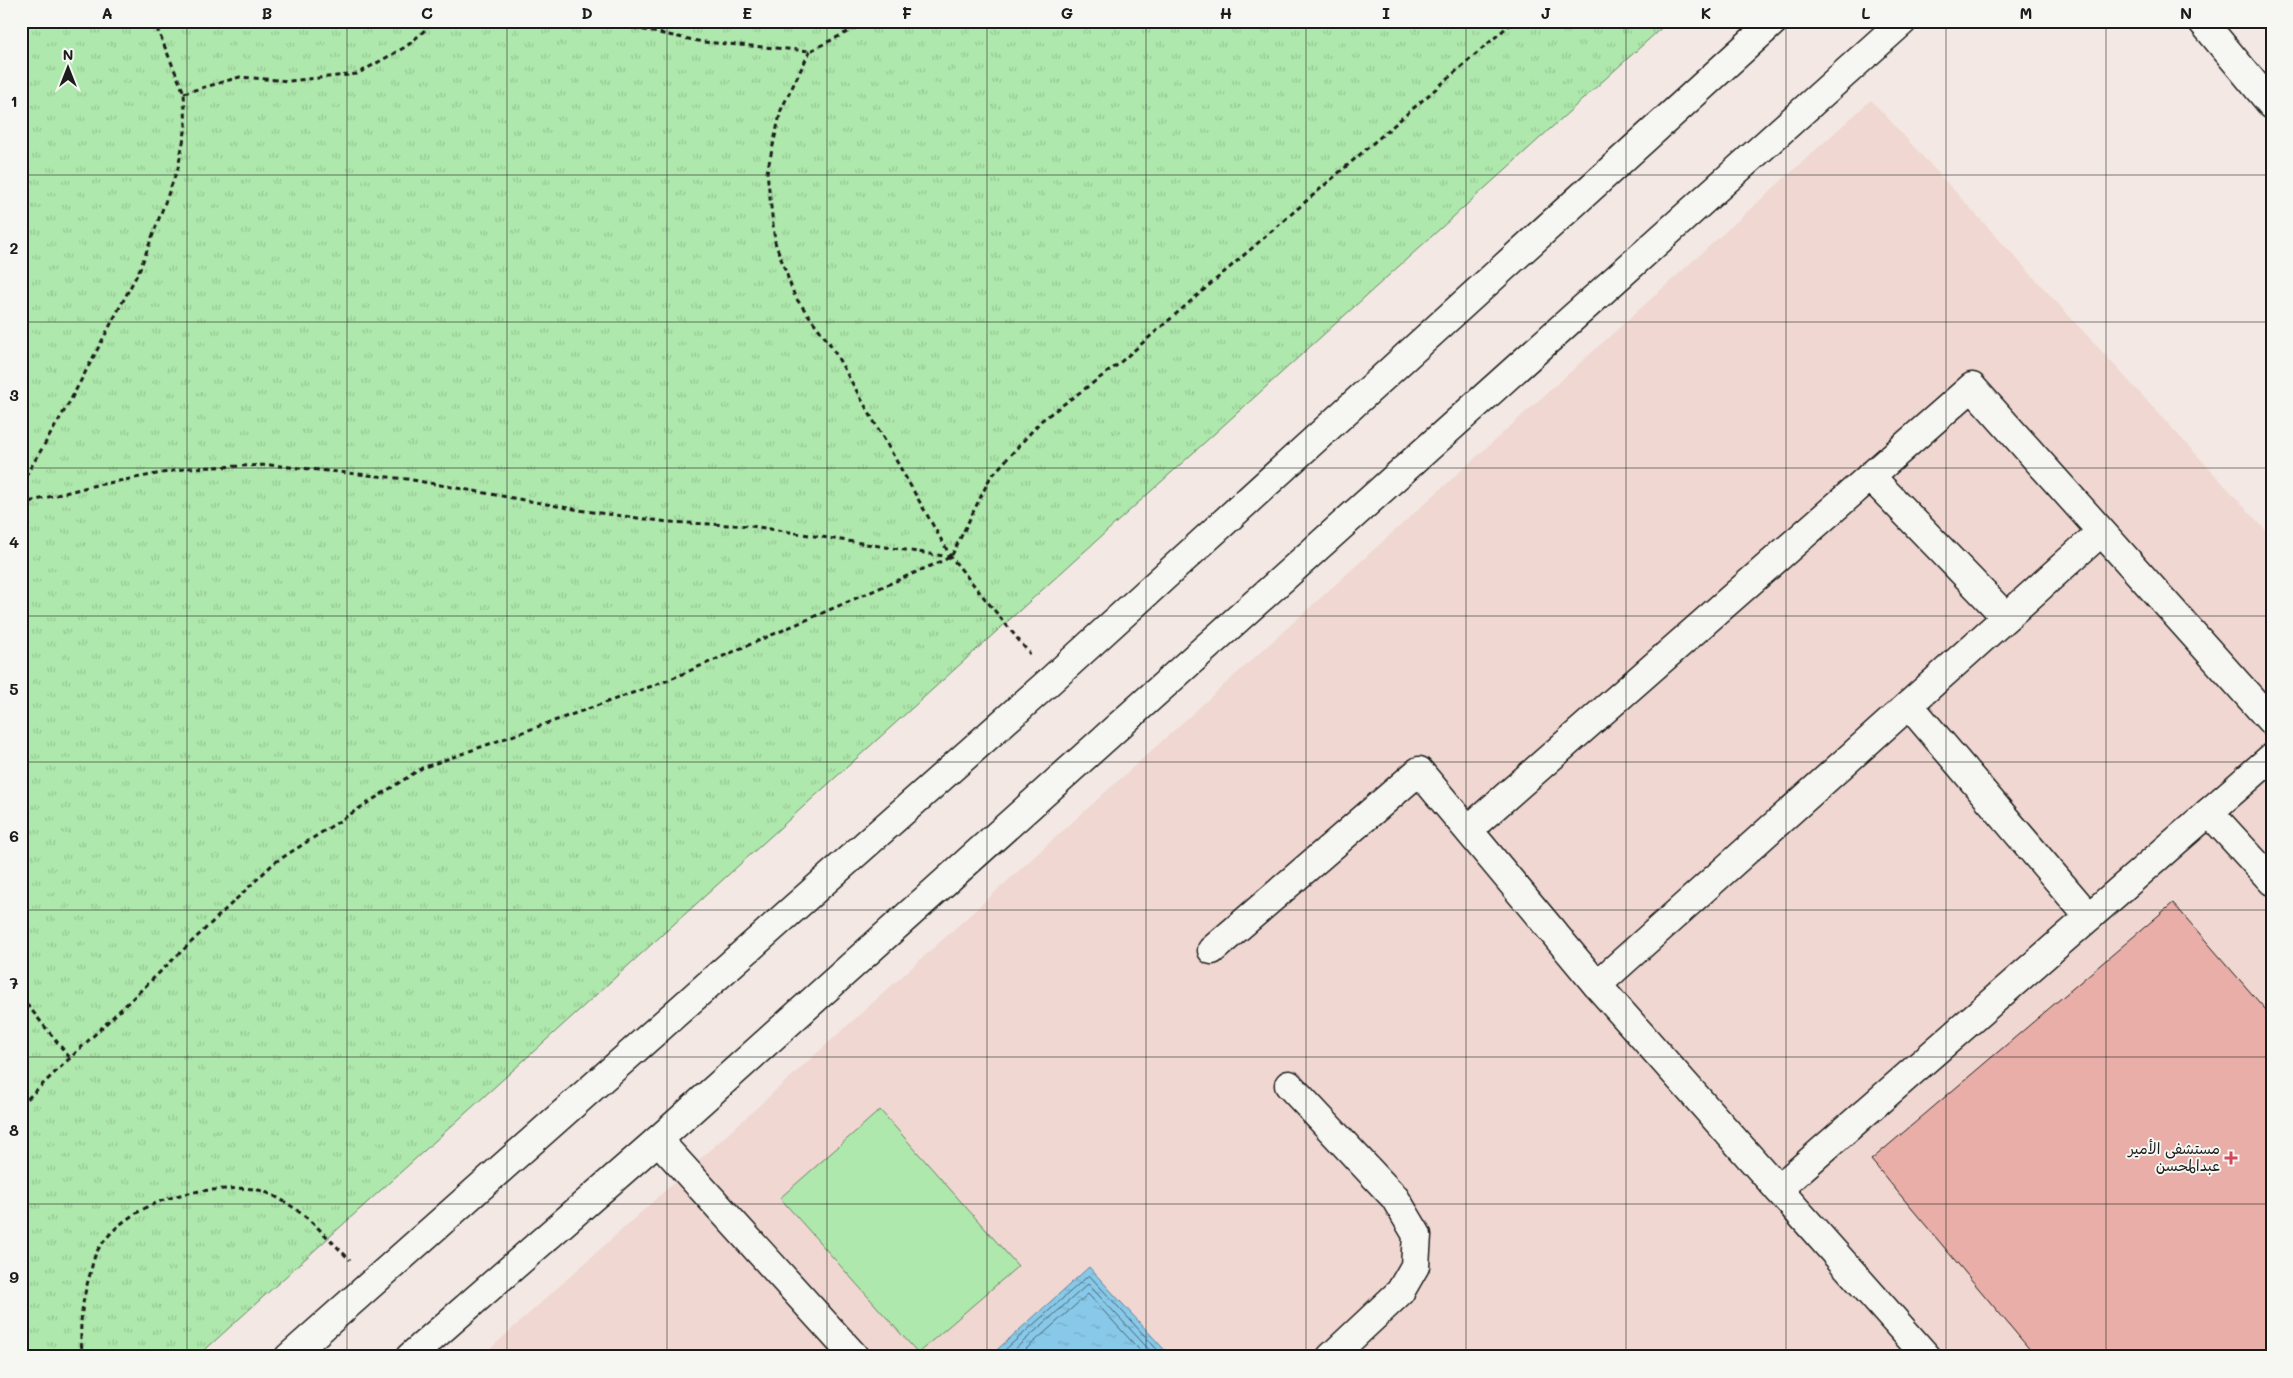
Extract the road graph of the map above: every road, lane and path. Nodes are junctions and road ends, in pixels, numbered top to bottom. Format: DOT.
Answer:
graph roads {
  1 [pos="154,21"];
  2 [pos="435,21"];
  3 [pos="617,21"];
  4 [pos="869,21"];
  5 [pos="1514,21"];
  6 [pos="1774,21"];
  7 [pos="1903,21"];
  8 [pos="2202,21"];
  9 [pos="810,52"];
  10 [pos="184,93"];
  11 [pos="2272,105"];
  12 [pos="1870,476"];
  13 [pos="21,484"];
  14 [pos="21,504"];
  15 [pos="2101,532"];
  16 [pos="951,557"];
  17 [pos="2006,617"];
  18 [pos="1051,680"];
  19 [pos="1909,705"];
  20 [pos="2272,722"];
  21 [pos="2272,757"];
  22 [pos="2209,812"];
  23 [pos="1469,829"];
  24 [pos="2272,881"];
  25 [pos="2088,917"];
  26 [pos="1212,950"];
  27 [pos="1597,986"];
  28 [pos="21,997"];
  29 [pos="70,1058"];
  30 [pos="1289,1085"];
  31 [pos="21,1104"];
  32 [pos="658,1140"];
  33 [pos="1778,1189"];
  34 [pos="373,1282"];
  35 [pos="1349,1351"];
  36 [pos="83,1357"];
  37 [pos="289,1357"];
  38 [pos="410,1357"];
  39 [pos="855,1357"];
  40 [pos="1927,1357"];
  1 -- 10 [label="path"];
  2 -- 10 [label="path"];
  3 -- 9 [label="path"];
  4 -- 9 [label="path"];
  5 -- 16 [label="path"];
  6 -- 18 [label="street"];
  7 -- 32 [label="street"];
  8 -- 11 [label="street"];
  9 -- 16 [label="path"];
  10 -- 13 [label="path"];
  12 -- 15 [label="street"];
  12 -- 17 [label="street"];
  12 -- 23 [label="street"];
  14 -- 16 [label="path"];
  15 -- 17 [label="street"];
  15 -- 20 [label="street"];
  16 -- 18 [label="path"];
  16 -- 29 [label="path"];
  17 -- 19 [label="street"];
  18 -- 34 [label="street"];
  19 -- 25 [label="street"];
  19 -- 27 [label="street"];
  21 -- 22 [label="street"];
  22 -- 24 [label="street"];
  22 -- 25 [label="street"];
  23 -- 26 [label="street"];
  23 -- 27 [label="street"];
  25 -- 33 [label="street"];
  27 -- 33 [label="street"];
  28 -- 29 [label="path"];
  29 -- 31 [label="path"];
  30 -- 35 [label="street"];
  32 -- 38 [label="street"];
  32 -- 39 [label="street"];
  33 -- 40 [label="street"];
  34 -- 36 [label="path"];
  34 -- 37 [label="street"];
}
